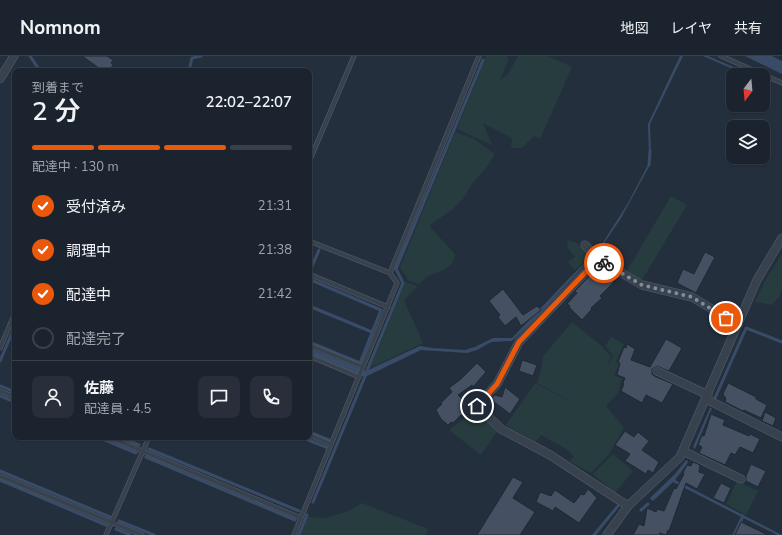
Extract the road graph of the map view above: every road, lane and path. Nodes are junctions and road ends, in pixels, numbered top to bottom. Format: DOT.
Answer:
graph roads {
  1 [pos="14,56"];
  2 [pos="354,56"];
  3 [pos="479,56"];
  4 [pos="721,56"];
  5 [pos="0,79"];
  6 [pos="782,83"];
  7 [pos="312,155"];
  8 [pos="782,238"];
  9 [pos="312,242"];
  10 [pos="585,245"];
  11 [pos="598,259"];
  12 [pos="390,273"];
  13 [pos="312,275"];
  14 [pos="388,307"];
  15 [pos="12,320"];
  16 [pos="738,325"];
  17 [pos="312,346"];
  18 [pos="0,348"];
  19 [pos="312,357"];
  20 [pos="363,367"];
  21 [pos="657,371"];
  22 [pos="359,377"];
  23 [pos="0,391"];
  24 [pos="12,396"];
  25 [pos="707,397"];
  26 [pos="312,436"];
  27 [pos="782,437"];
  28 [pos="115,440"];
  29 [pos="147,440"];
  30 [pos="331,444"];
  31 [pos="683,451"];
  32 [pos="143,452"];
  33 [pos="0,476"];
  34 [pos="741,479"];
  35 [pos="628,506"];
  36 [pos="301,518"];
  37 [pos="112,522"];
  38 [pos="106,535"];
  39 [pos="142,535"];
  40 [pos="294,535"];
  41 [pos="607,535"];
  1 -- 5 [label="street"];
  2 -- 7 [label="lane"];
  3 -- 12 [label="lane"];
  4 -- 6 [label="lane"];
  8 -- 16 [label="street"];
  9 -- 12 [label="lane"];
  10 -- 11 [label="street"];
  11 -- 16 [label="street"];
  11 -- 35 [label="street"];
  12 -- 14 [label="lane"];
  13 -- 14 [label="lane"];
  14 -- 20 [label="lane"];
  15 -- 18 [label="lane"];
  16 -- 25 [label="street"];
  17 -- 20 [label="lane"];
  19 -- 22 [label="lane"];
  20 -- 22 [label="lane"];
  21 -- 25 [label="street"];
  22 -- 30 [label="lane"];
  23 -- 24 [label="lane"];
  25 -- 27 [label="street"];
  25 -- 31 [label="street"];
  26 -- 30 [label="lane"];
  28 -- 32 [label="lane"];
  29 -- 32 [label="lane"];
  30 -- 36 [label="lane"];
  31 -- 34 [label="street"];
  31 -- 35 [label="street"];
  32 -- 36 [label="lane"];
  32 -- 37 [label="lane"];
  33 -- 37 [label="lane"];
  35 -- 41 [label="street"];
  36 -- 40 [label="lane"];
  37 -- 38 [label="lane"];
  37 -- 39 [label="lane"];
}
